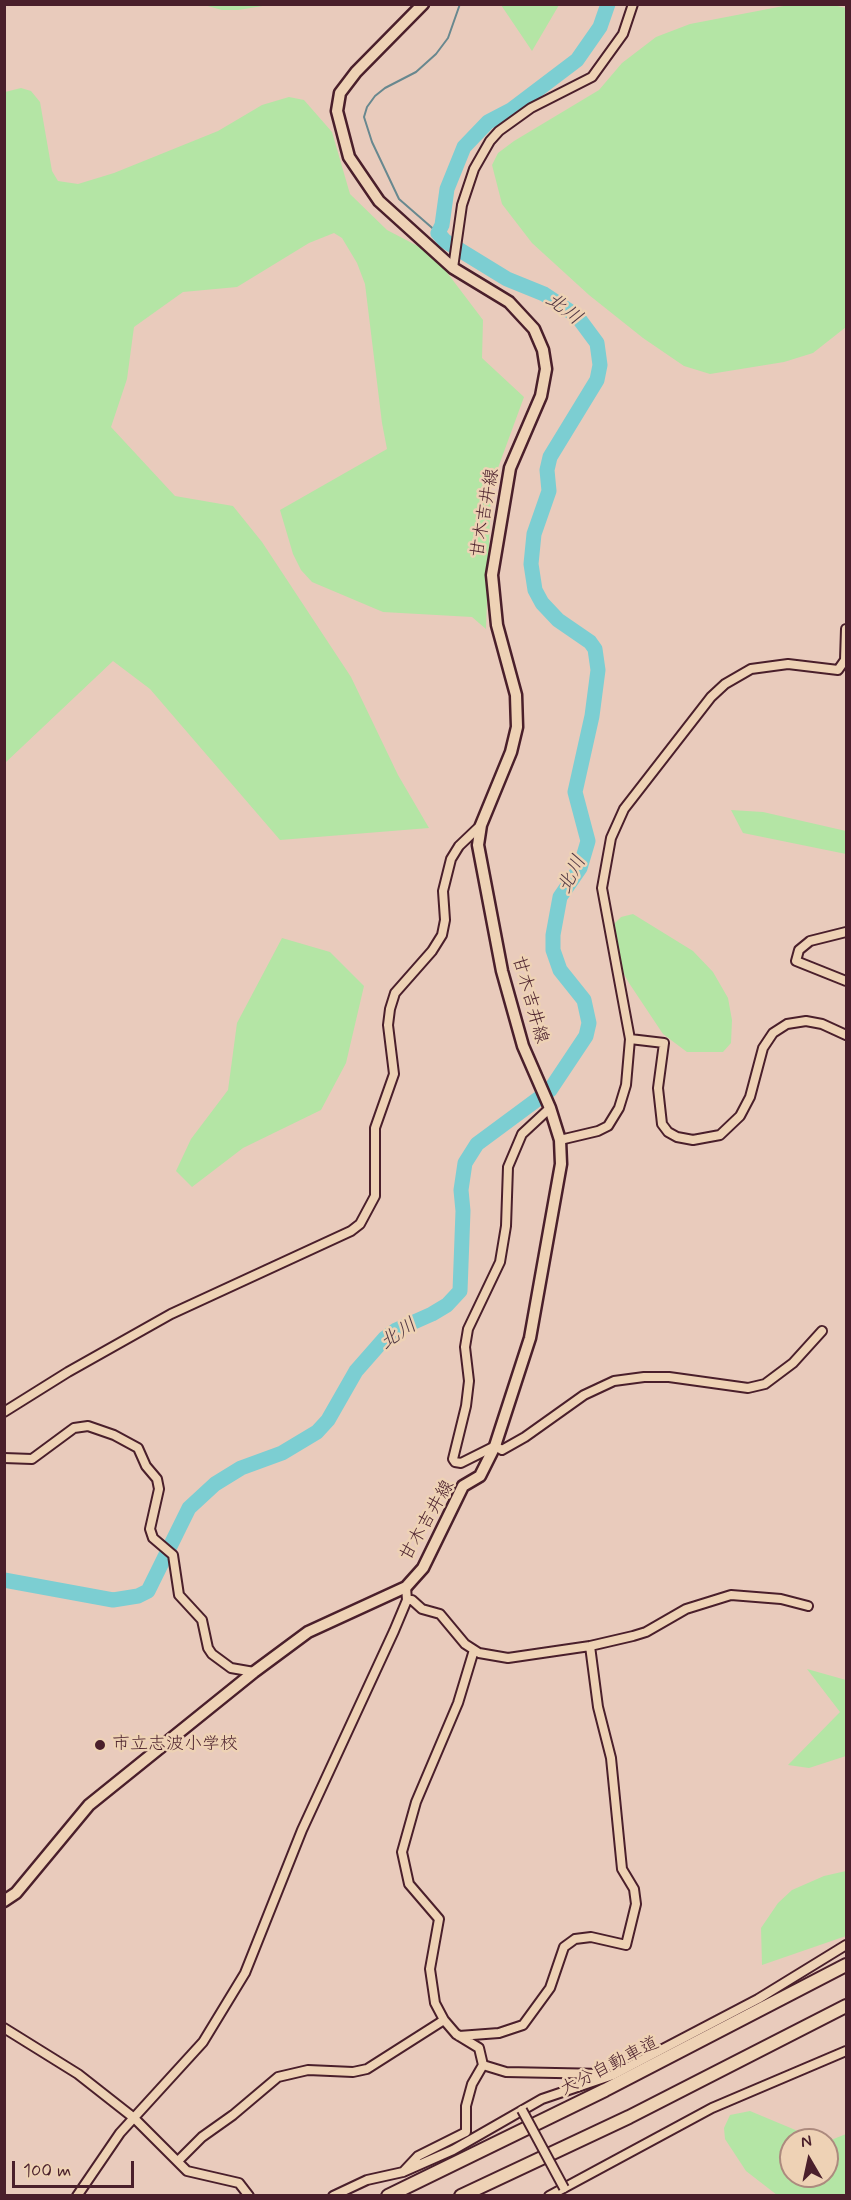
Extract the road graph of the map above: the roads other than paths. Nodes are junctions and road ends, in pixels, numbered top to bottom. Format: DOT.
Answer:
graph roads {
  1 [pos="423,4"];
  2 [pos="633,4"];
  3 [pos="453,268"];
  4 [pos="846,629"];
  5 [pos="481,825"];
  6 [pos="846,932"];
  7 [pos="846,981"];
  8 [pos="846,1035"];
  9 [pos="630,1039"];
  10 [pos="550,1108"];
  11 [pos="560,1140"];
  12 [pos="822,1331"];
  13 [pos="4,1412"];
  14 [pos="495,1446"];
  15 [pos="4,1458"];
  16 [pos="406,1587"];
  17 [pos="407,1600"];
  18 [pos="808,1606"];
  19 [pos="590,1646"];
  20 [pos="474,1650"];
  21 [pos="254,1672"];
  22 [pos="4,1901"];
  23 [pos="846,1946"];
  24 [pos="846,1965"];
  25 [pos="846,2006"];
  26 [pos="444,2020"];
  27 [pos="4,2028"];
  28 [pos="459,2036"];
  29 [pos="846,2050"];
  30 [pos="483,2065"];
  31 [pos="613,2075"];
  32 [pos="522,2110"];
  33 [pos="134,2118"];
  34 [pos="179,2160"];
  35 [pos="403,2172"];
  36 [pos="564,2188"];
  37 [pos="77,2196"];
  38 [pos="249,2196"];
  39 [pos="333,2196"];
  40 [pos="388,2196"];
  41 [pos="461,2196"];
  42 [pos="549,2196"];
  1 -- 3 [label="main road, 甘木吉井線"];
  2 -- 3 [label="street"];
  3 -- 5 [label="main road, 甘木吉井線"];
  4 -- 9 [label="street"];
  5 -- 10 [label="main road, 甘木吉井線"];
  5 -- 13 [label="street"];
  6 -- 7 [label="street"];
  8 -- 9 [label="street"];
  9 -- 11 [label="street"];
  10 -- 11 [label="main road, 甘木吉井線"];
  10 -- 14 [label="street"];
  11 -- 14 [label="main road, 甘木吉井線"];
  12 -- 14 [label="street"];
  14 -- 16 [label="main road, 甘木吉井線"];
  15 -- 21 [label="street"];
  16 -- 17 [label="street"];
  16 -- 21 [label="main road, 甘木吉井線"];
  17 -- 20 [label="street"];
  17 -- 33 [label="street"];
  18 -- 19 [label="street"];
  19 -- 20 [label="street"];
  19 -- 28 [label="street"];
  20 -- 26 [label="street"];
  21 -- 22 [label="main road, 甘木吉井線"];
  23 -- 31 [label="street"];
  24 -- 40 [label="highway, 大分自動車道"];
  25 -- 41 [label="highway"];
  26 -- 28 [label="street"];
  26 -- 34 [label="street"];
  27 -- 33 [label="street"];
  28 -- 30 [label="street"];
  29 -- 36 [label="street"];
  30 -- 31 [label="street"];
  30 -- 35 [label="street"];
  31 -- 32 [label="street"];
  32 -- 35 [label="street"];
  32 -- 36 [label="street, bridge"];
  33 -- 34 [label="street"];
  33 -- 37 [label="street"];
  34 -- 38 [label="street"];
  35 -- 39 [label="street"];
  36 -- 42 [label="street"];
}
